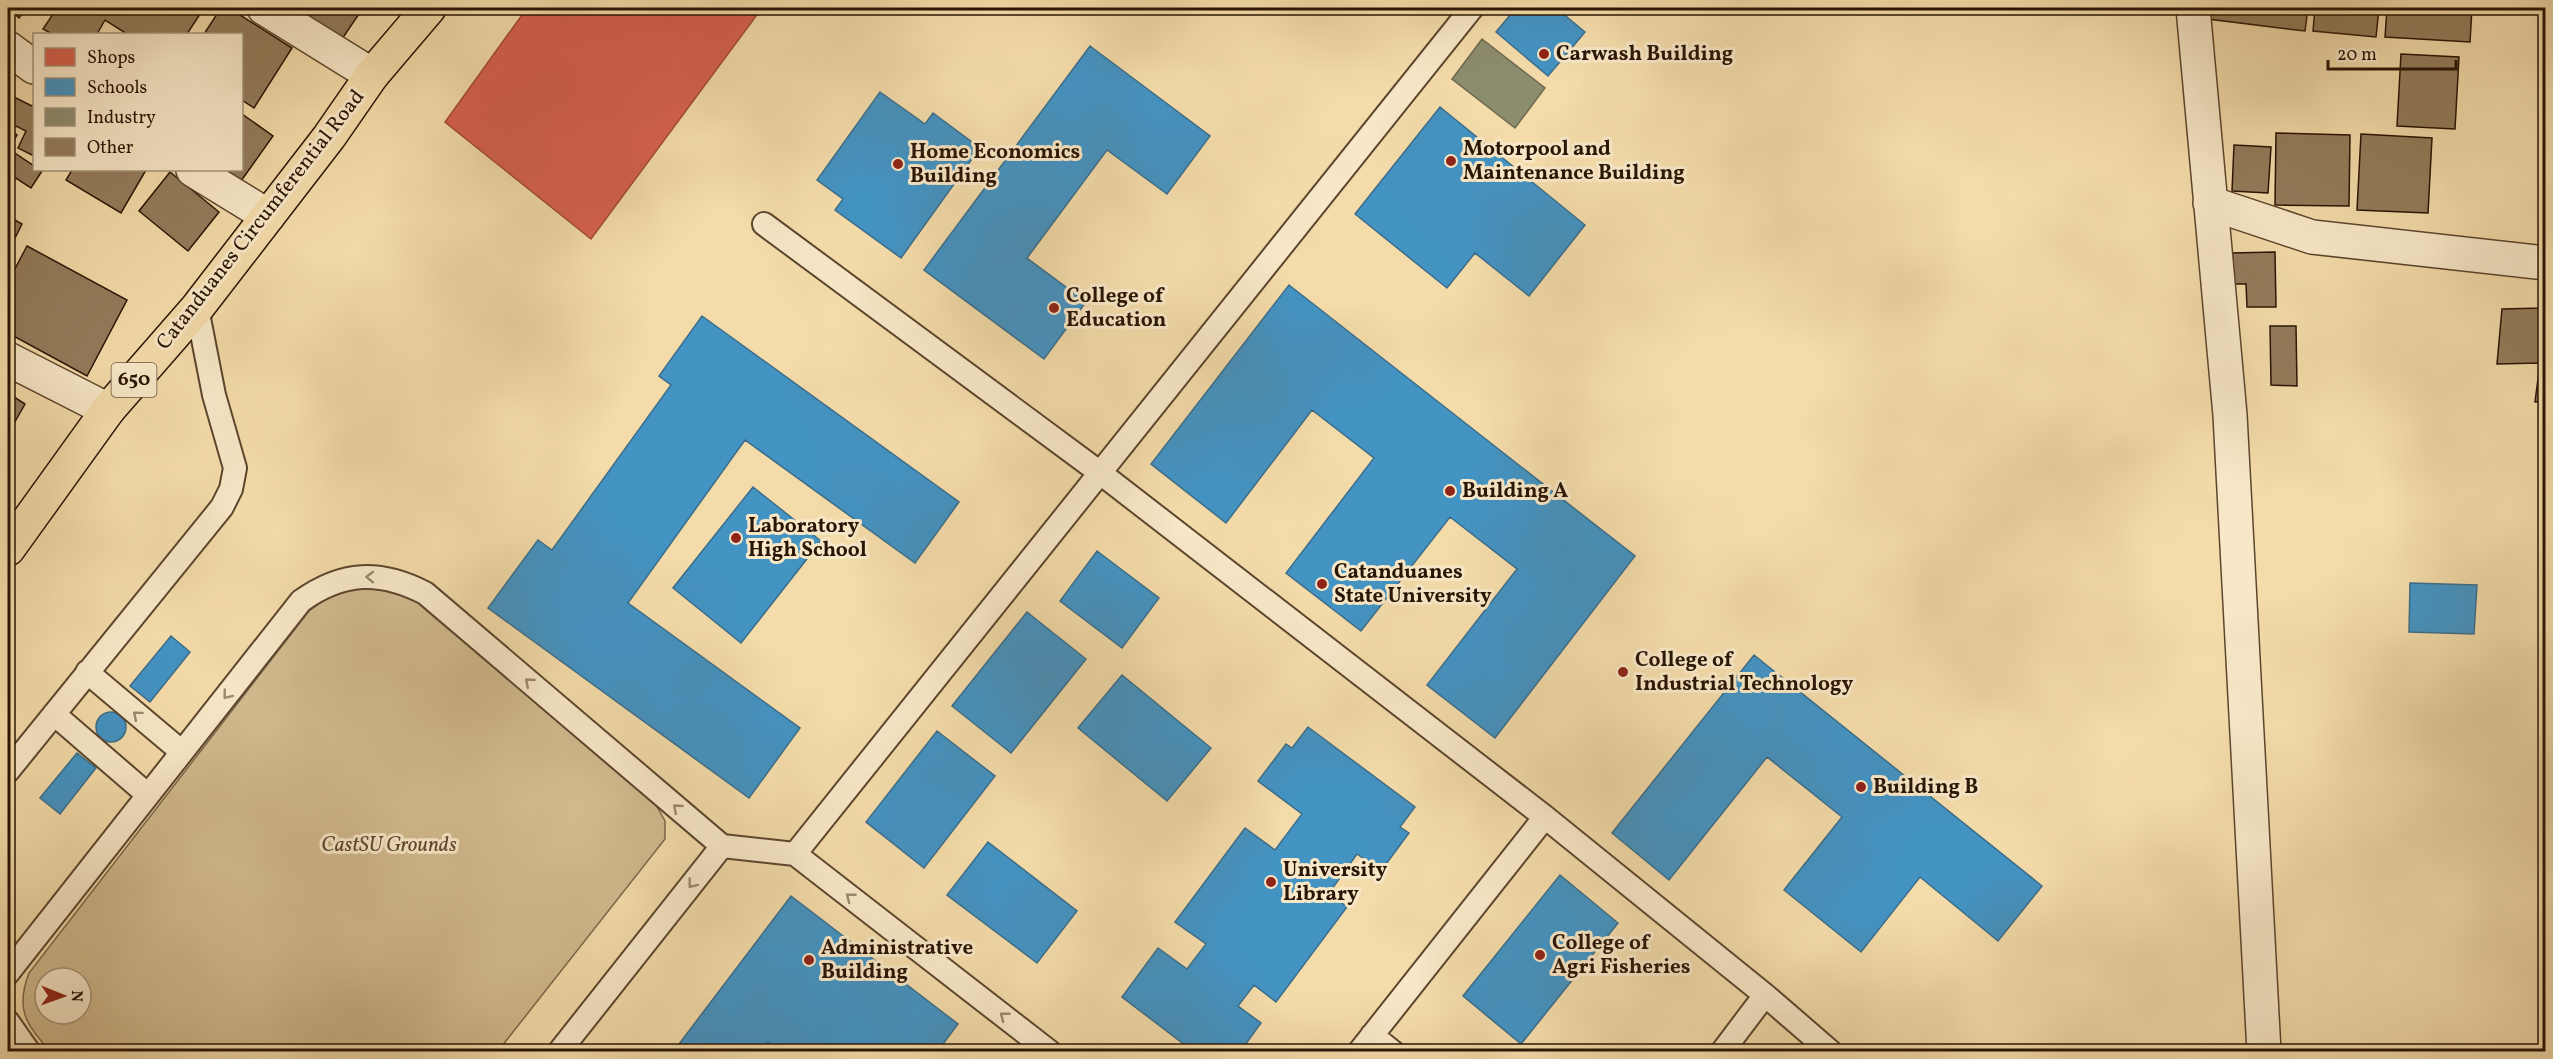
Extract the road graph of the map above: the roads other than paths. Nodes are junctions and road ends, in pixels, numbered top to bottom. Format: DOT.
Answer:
graph roads {
  1 [pos="264,8"];
  2 [pos="429,8"];
  3 [pos="1472,8"];
  4 [pos="2193,8"];
  5 [pos="8,48"];
  6 [pos="33,66"];
  7 [pos="372,75"];
  8 [pos="195,171"];
  9 [pos="2210,203"];
  10 [pos="268,216"];
  11 [pos="764,224"];
  12 [pos="2546,263"];
  13 [pos="197,308"];
  14 [pos="8,359"];
  15 [pos="108,410"];
  16 [pos="1099,472"];
  17 [pos="8,549"];
  18 [pos="87,672"];
  19 [pos="54,714"];
  20 [pos="182,752"];
  21 [pos="8,771"];
  22 [pos="148,795"];
  23 [pos="1545,817"];
  24 [pos="722,846"];
  25 [pos="795,854"];
  26 [pos="8,974"];
  27 [pos="1765,995"];
  28 [pos="8,1022"];
  29 [pos="1366,1043"];
  30 [pos="29,1052"];
  31 [pos="559,1052"];
  32 [pos="1050,1052"];
  33 [pos="1393,1052"];
  34 [pos="1722,1052"];
  35 [pos="1832,1052"];
  36 [pos="2264,1052"];
  1 -- 7 [label="street"];
  2 -- 7 [label="main road, Catanduanes Circumferential Road / 650"];
  3 -- 16 [label="lane"];
  4 -- 9 [label="street"];
  5 -- 6 [label="street"];
  7 -- 10 [label="main road, Catanduanes Circumferential Road / 650"];
  8 -- 10 [label="street"];
  9 -- 12 [label="street"];
  9 -- 36 [label="street"];
  10 -- 13 [label="main road, Catanduanes Circumferential Road / 650"];
  11 -- 16 [label="lane"];
  13 -- 15 [label="main road, Catanduanes Circumferential Road / 650"];
  13 -- 18 [label="lane"];
  14 -- 15 [label="street"];
  15 -- 17 [label="main road, Catanduanes Circumferential Road / 650"];
  16 -- 23 [label="lane"];
  16 -- 25 [label="lane"];
  18 -- 19 [label="lane"];
  20 -- 18 [label="lane, one-way"];
  19 -- 21 [label="lane"];
  19 -- 22 [label="lane"];
  20 -- 22 [label="lane"];
  24 -- 20 [label="lane, one-way"];
  22 -- 26 [label="lane"];
  23 -- 27 [label="lane"];
  23 -- 29 [label="lane"];
  24 -- 25 [label="lane"];
  24 -- 31 [label="lane, one-way"];
  32 -- 25 [label="lane, one-way"];
  27 -- 34 [label="lane"];
  27 -- 35 [label="lane"];
  28 -- 30 [label="lane"];
  29 -- 33 [label="lane"];
}
